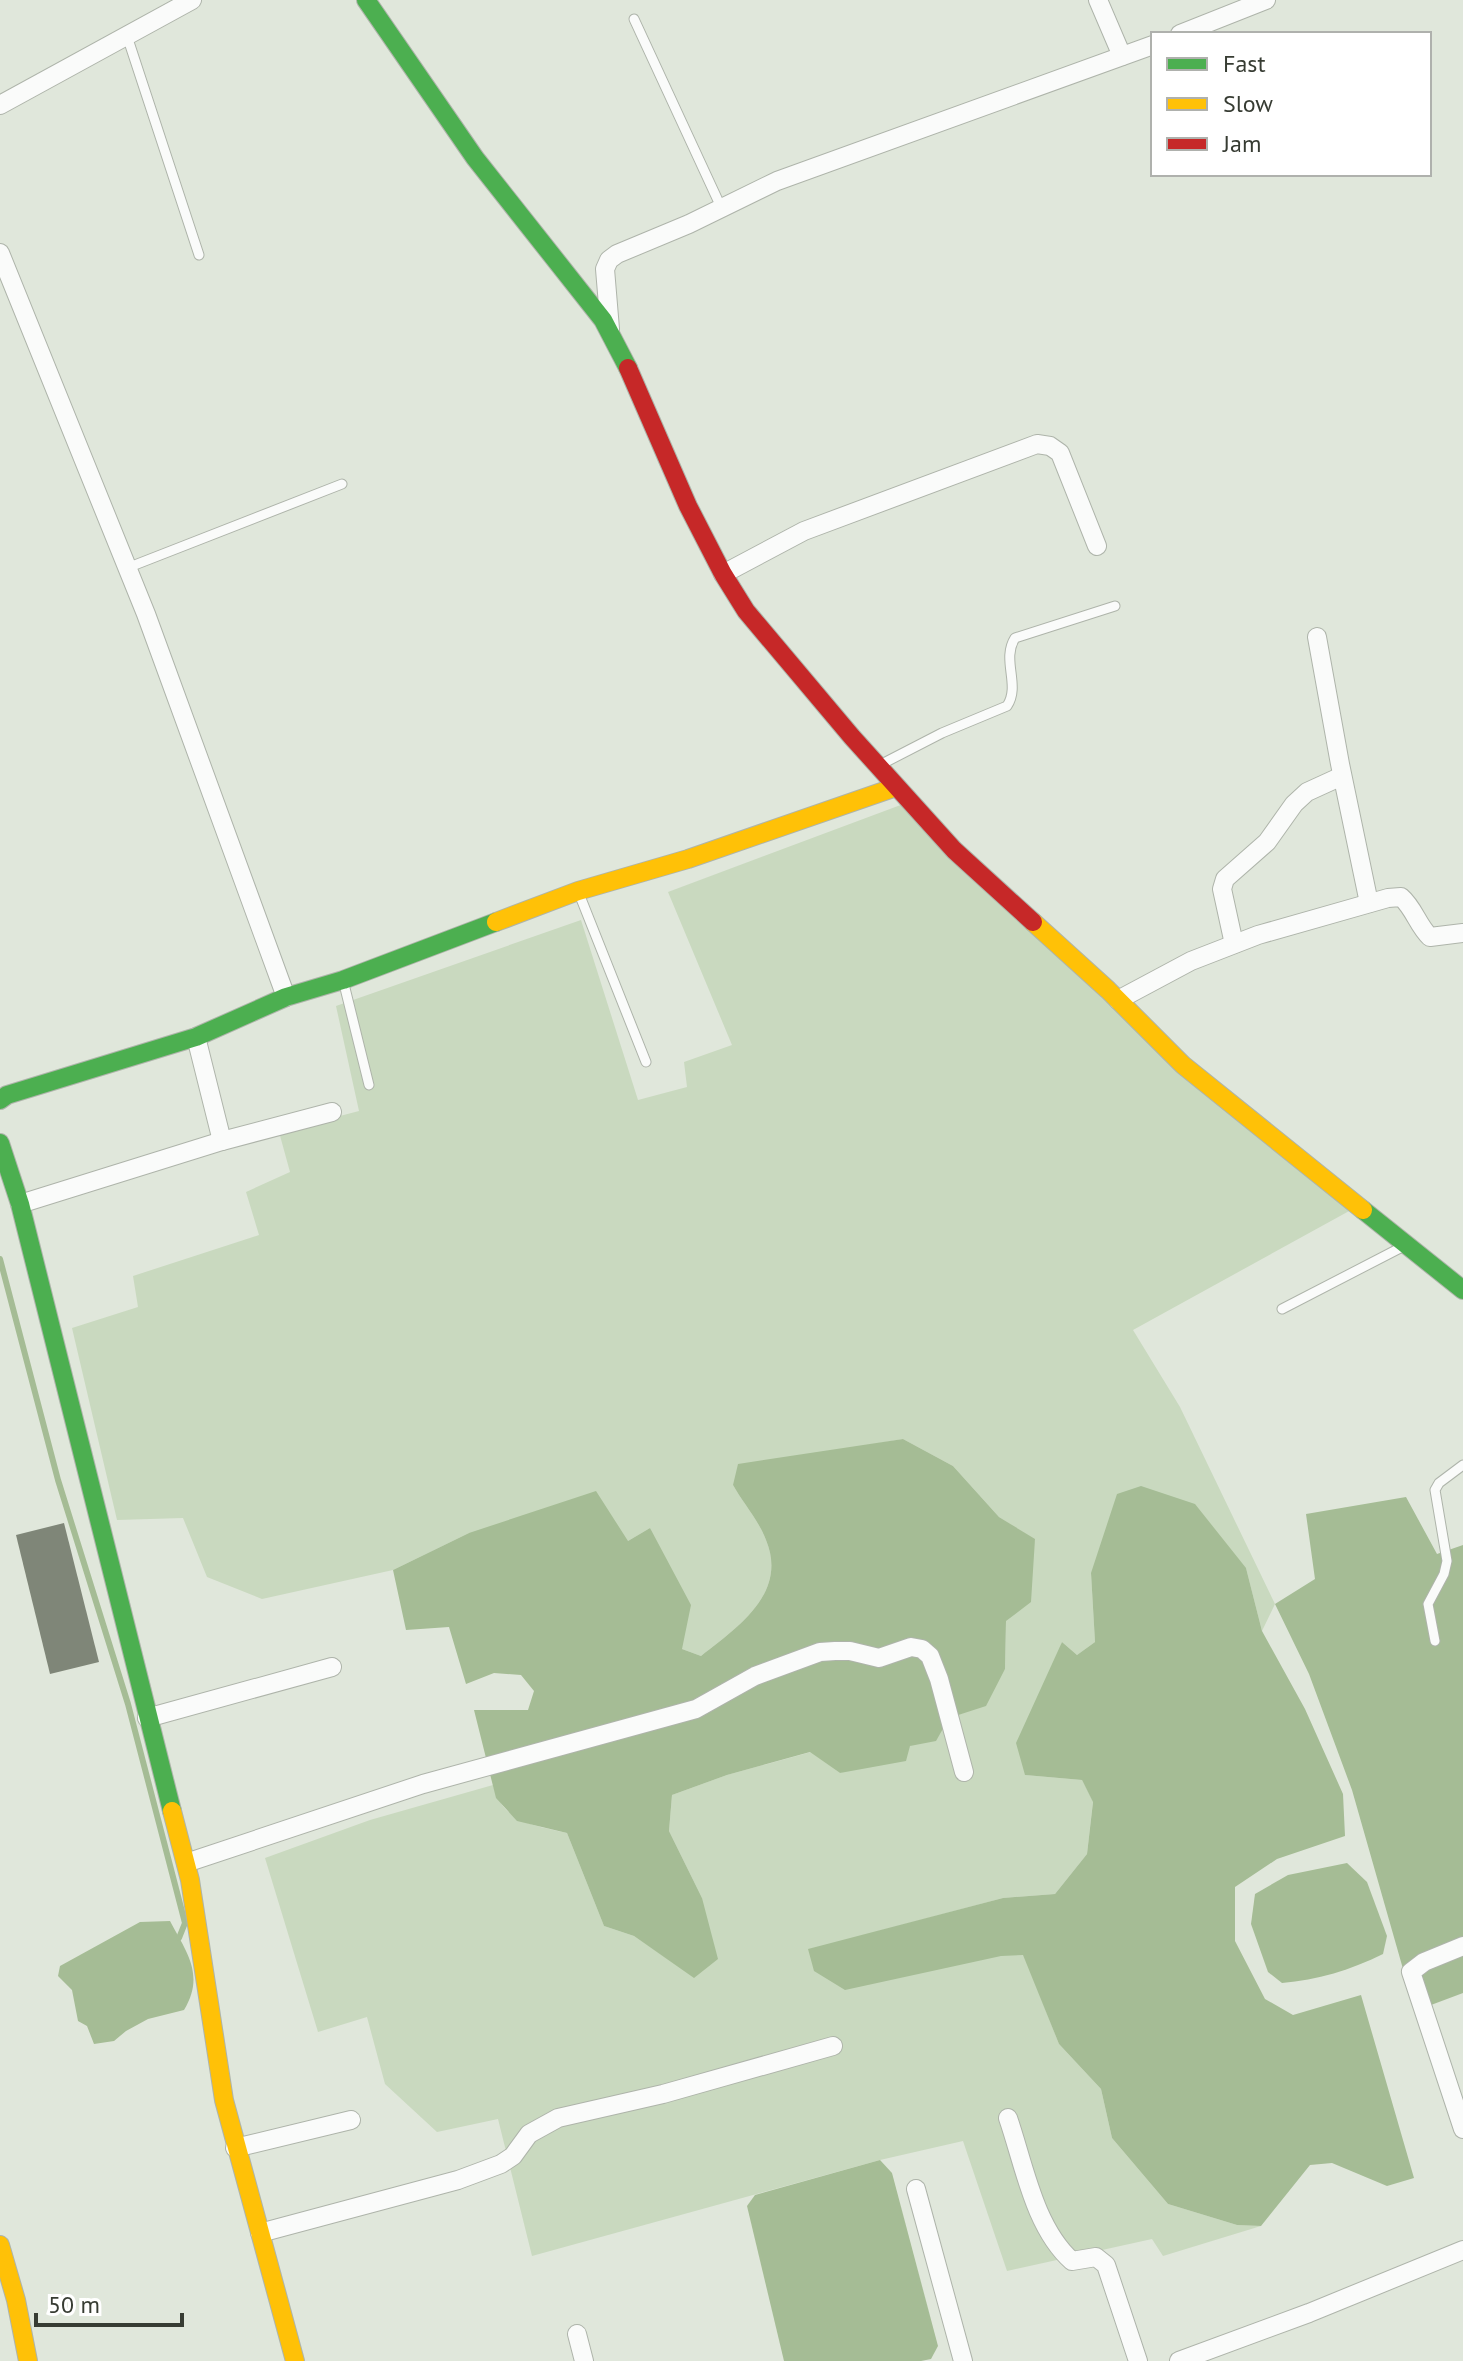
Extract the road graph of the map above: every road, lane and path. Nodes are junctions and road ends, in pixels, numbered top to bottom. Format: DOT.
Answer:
graph roads {
  1 [pos="192,0"];
  2 [pos="366,0"];
  3 [pos="1098,0"];
  4 [pos="1266,0"];
  5 [pos="634,19"];
  6 [pos="1185,32"];
  7 [pos="127,36"];
  8 [pos="1151,46"];
  9 [pos="1122,56"];
  10 [pos="0,105"];
  11 [pos="721,207"];
  12 [pos="0,253"];
  13 [pos="199,255"];
  14 [pos="610,332"];
  15 [pos="342,484"];
  16 [pos="1097,546"];
  17 [pos="127,568"];
  18 [pos="723,574"];
  19 [pos="1115,606"];
  20 [pos="1317,637"];
  21 [pos="878,766"];
  22 [pos="1342,776"];
  23 [pos="896,787"];
  24 [pos="578,891"];
  25 [pos="1369,903"];
  26 [pos="1463,933"];
  27 [pos="1234,944"];
  28 [pos="343,980"];
  29 [pos="286,997"];
  30 [pos="1118,1000"];
  31 [pos="196,1037"];
  32 [pos="646,1062"];
  33 [pos="369,1085"];
  34 [pos="0,1100"];
  35 [pos="332,1112"];
  36 [pos="222,1141"];
  37 [pos="0,1143"];
  38 [pos="20,1204"];
  39 [pos="1407,1244"];
  40 [pos="1463,1290"];
  41 [pos="1282,1309"];
  42 [pos="1463,1465"];
  43 [pos="1435,1641"];
  44 [pos="332,1667"];
  45 [pos="147,1718"];
  46 [pos="964,1772"];
  47 [pos="186,1863"];
  48 [pos="1462,1948"];
  49 [pos="833,2046"];
  50 [pos="1008,2118"];
  51 [pos="351,2120"];
  52 [pos="1463,2129"];
  53 [pos="235,2148"];
  54 [pos="916,2189"];
  55 [pos="260,2233"];
  56 [pos="0,2245"];
  57 [pos="1463,2250"];
  58 [pos="8,2302"];
  59 [pos="577,2334"];
  60 [pos="28,2361"];
  61 [pos="295,2361"];
  62 [pos="584,2361"];
  63 [pos="963,2361"];
  64 [pos="1138,2361"];
  65 [pos="1179,2361"];
  1 -- 7 [label="street"];
  2 -- 14 [label="street"];
  3 -- 9 [label="street"];
  4 -- 6 [label="street"];
  5 -- 11 [label="lane"];
  7 -- 10 [label="street"];
  7 -- 13 [label="lane"];
  8 -- 9 [label="street"];
  9 -- 11 [label="street"];
  11 -- 14 [label="street"];
  12 -- 17 [label="street"];
  14 -- 18 [label="street"];
  15 -- 17 [label="lane"];
  16 -- 18 [label="street"];
  17 -- 29 [label="street"];
  18 -- 21 [label="street"];
  19 -- 21 [label="lane"];
  20 -- 22 [label="street"];
  21 -- 23 [label="street"];
  22 -- 25 [label="street"];
  22 -- 27 [label="street"];
  23 -- 24 [label="street"];
  23 -- 30 [label="street"];
  24 -- 28 [label="street"];
  24 -- 32 [label="lane"];
  25 -- 26 [label="street"];
  25 -- 27 [label="street"];
  27 -- 30 [label="street"];
  28 -- 29 [label="street"];
  28 -- 33 [label="lane"];
  29 -- 31 [label="street"];
  30 -- 39 [label="street"];
  31 -- 34 [label="street"];
  31 -- 36 [label="street"];
  35 -- 36 [label="street"];
  36 -- 38 [label="street"];
  37 -- 38 [label="street"];
  38 -- 45 [label="street"];
  39 -- 40 [label="street"];
  39 -- 41 [label="lane"];
  42 -- 43 [label="lane"];
  44 -- 45 [label="street"];
  45 -- 47 [label="street"];
  46 -- 47 [label="street"];
  47 -- 53 [label="street"];
  48 -- 52 [label="street"];
  49 -- 55 [label="street"];
  50 -- 64 [label="street"];
  51 -- 53 [label="street"];
  53 -- 55 [label="street"];
  54 -- 63 [label="street"];
  55 -- 61 [label="street"];
  56 -- 58 [label="street"];
  57 -- 65 [label="street"];
  58 -- 60 [label="street"];
  59 -- 62 [label="street"];
}
